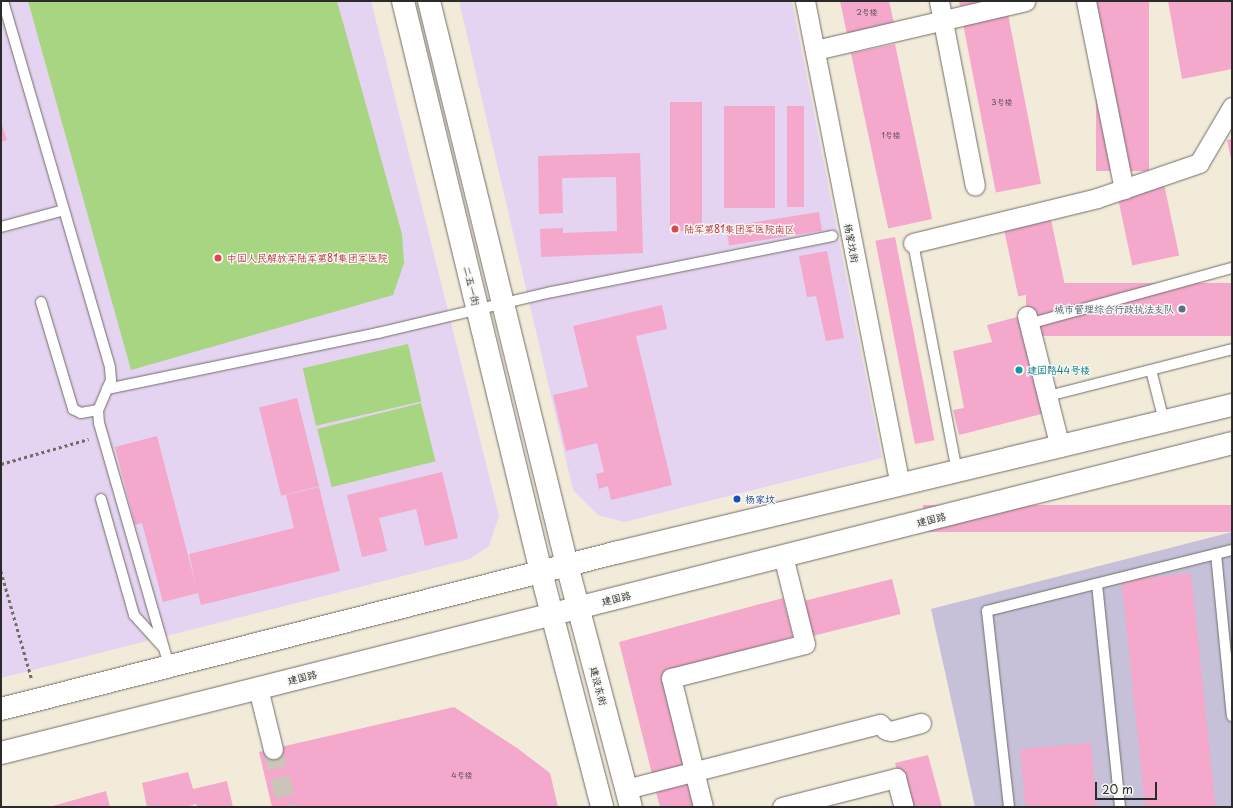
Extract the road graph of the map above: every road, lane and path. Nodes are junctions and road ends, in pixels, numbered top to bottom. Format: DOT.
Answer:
graph roads {
  1 [pos="3,1"];
  2 [pos="403,1"];
  3 [pos="429,1"];
  4 [pos="805,1"];
  5 [pos="938,1"];
  6 [pos="1086,1"];
  7 [pos="1025,2"];
  8 [pos="942,20"];
  9 [pos="815,50"];
  10 [pos="1232,108"];
  11 [pos="975,186"];
  12 [pos="1124,189"];
  13 [pos="64,210"];
  14 [pos="1,227"];
  15 [pos="832,236"];
  16 [pos="913,243"];
  17 [pos="1232,268"];
  18 [pos="40,302"];
  19 [pos="503,303"];
  20 [pos="478,310"];
  21 [pos="1033,318"];
  22 [pos="1232,349"];
  23 [pos="1151,370"];
  24 [pos="107,389"];
  25 [pos="1056,394"];
  26 [pos="1232,405"];
  27 [pos="98,410"];
  28 [pos="1164,421"];
  29 [pos="102,435"];
  30 [pos="1232,443"];
  31 [pos="1060,446"];
  32 [pos="1,464"];
  33 [pos="957,471"];
  34 [pos="900,485"];
  35 [pos="101,500"];
  36 [pos="1232,550"];
  37 [pos="1216,554"];
  38 [pos="783,556"];
  39 [pos="567,565"];
  40 [pos="1,571"];
  41 [pos="541,572"];
  42 [pos="1097,584"];
  43 [pos="578,607"];
  44 [pos="552,614"];
  45 [pos="167,658"];
  46 [pos="258,688"];
  47 [pos="38,699"];
  48 [pos="1,709"];
  49 [pos="1232,716"];
  50 [pos="921,723"];
  51 [pos="273,749"];
  52 [pos="1,753"];
  53 [pos="694,772"];
  54 [pos="629,798"];
  55 [pos="602,807"];
  56 [pos="703,807"];
  57 [pos="782,807"];
  58 [pos="904,807"];
  59 [pos="1009,807"];
  60 [pos="1120,807"];
  1 -- 13 [label="lane"];
  2 -- 20 [label="main road, 二五一街"];
  3 -- 19 [label="main road"];
  4 -- 9 [label="street, 杨家坟街"];
  5 -- 8 [label="street"];
  6 -- 12 [label="street"];
  7 -- 8 [label="street"];
  8 -- 9 [label="street"];
  8 -- 11 [label="street"];
  9 -- 34 [label="street, 杨家坟街"];
  10 -- 12 [label="street"];
  12 -- 16 [label="street"];
  13 -- 14 [label="lane"];
  13 -- 24 [label="lane"];
  15 -- 19 [label="lane"];
  16 -- 33 [label="lane"];
  17 -- 21 [label="lane"];
  18 -- 27 [label="lane"];
  19 -- 20 [label="lane"];
  19 -- 39 [label="main road"];
  20 -- 24 [label="lane"];
  20 -- 41 [label="main road, 二五一街"];
  21 -- 31 [label="street"];
  22 -- 23 [label="lane"];
  23 -- 25 [label="lane"];
  23 -- 28 [label="lane"];
  24 -- 27 [label="lane"];
  26 -- 28 [label="main road"];
  27 -- 29 [label="lane"];
  28 -- 31 [label="main road"];
  29 -- 32 [label="path"];
  29 -- 45 [label="lane"];
  30 -- 38 [label="main road, 建国路"];
  31 -- 33 [label="main road"];
  33 -- 34 [label="main road"];
  34 -- 39 [label="main road"];
  35 -- 45 [label="lane"];
  36 -- 37 [label="lane"];
  37 -- 42 [label="lane"];
  37 -- 49 [label="lane"];
  38 -- 43 [label="main road, 建国路"];
  38 -- 53 [label="street"];
  39 -- 41 [label="main road"];
  39 -- 43 [label="main road, 建设东街"];
  40 -- 47 [label="path"];
  41 -- 44 [label="main road"];
  41 -- 45 [label="main road"];
  42 -- 59 [label="lane"];
  42 -- 60 [label="lane"];
  43 -- 44 [label="main road, 建国路"];
  43 -- 54 [label="main road, 建设东街"];
  44 -- 46 [label="main road, 建国路"];
  44 -- 55 [label="main road"];
  45 -- 47 [label="main road"];
  46 -- 51 [label="street"];
  46 -- 52 [label="main road, 建国路"];
  47 -- 48 [label="main road"];
  50 -- 53 [label="street"];
  53 -- 54 [label="street"];
  53 -- 56 [label="street"];
  57 -- 58 [label="street"];
}
